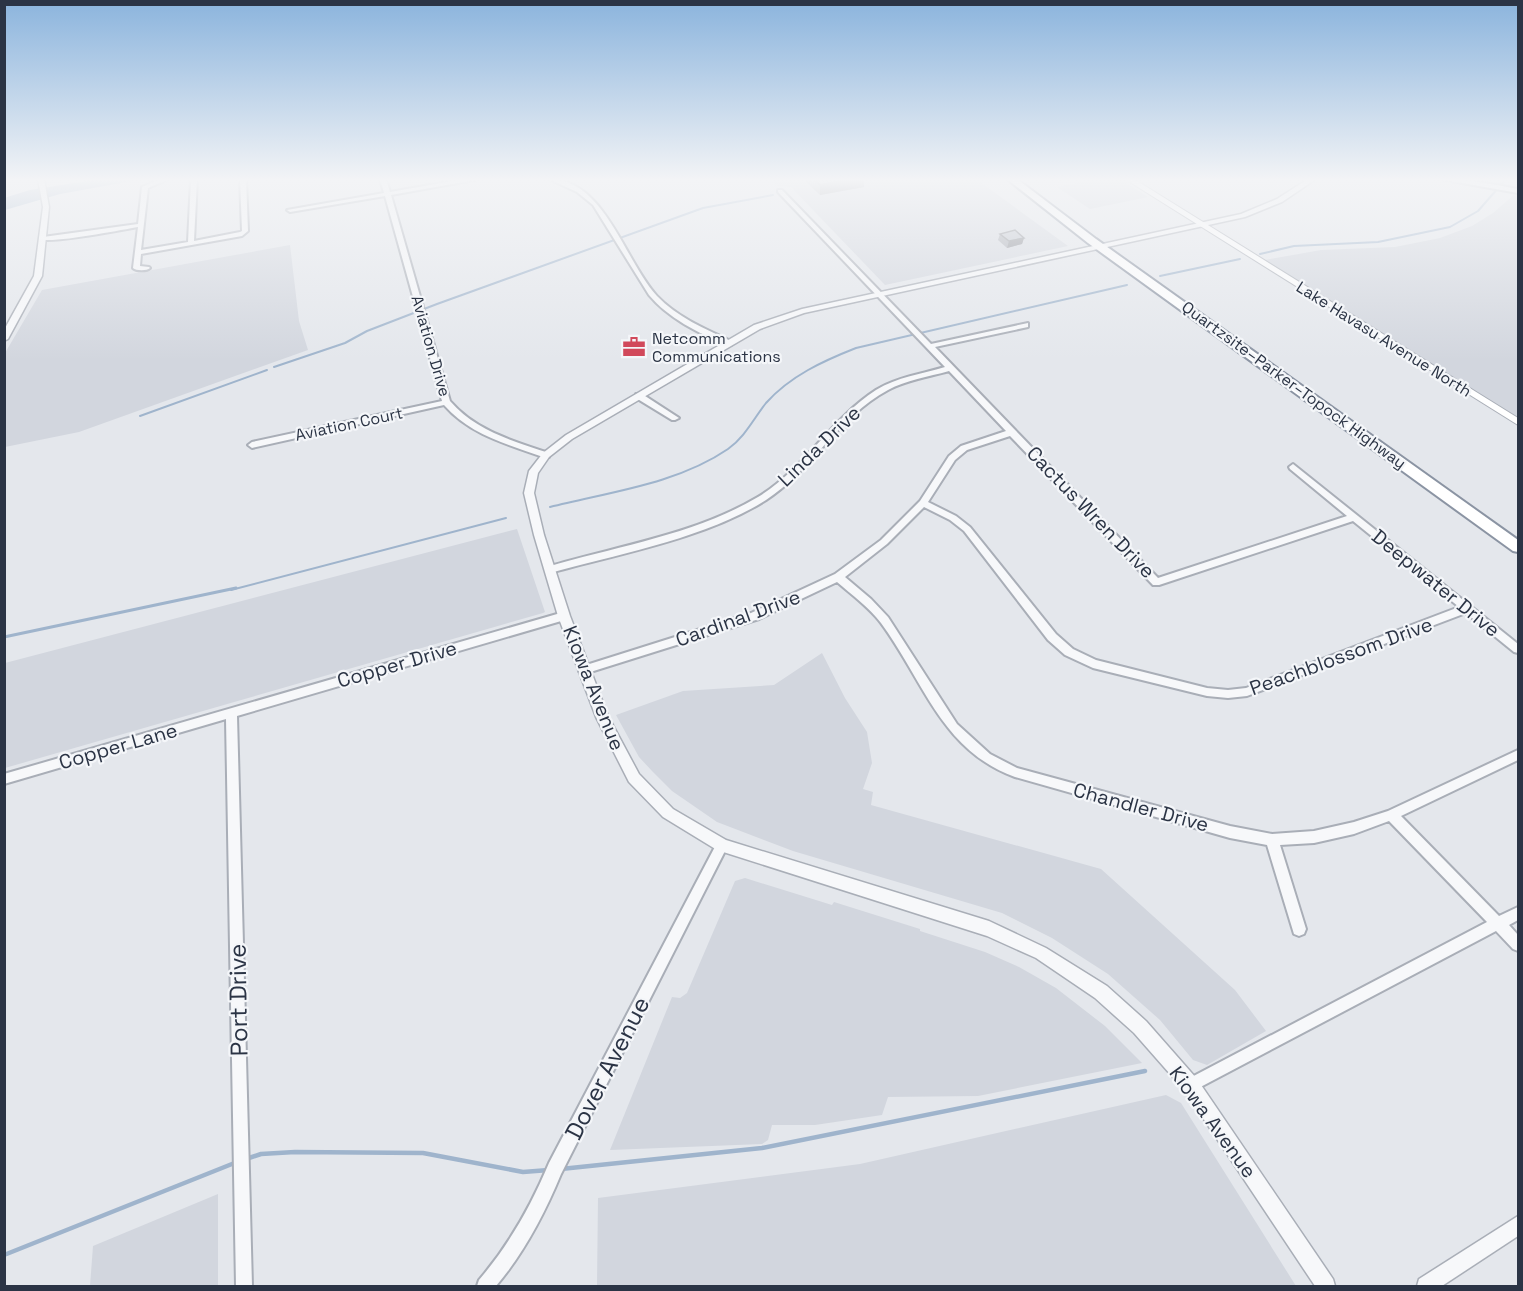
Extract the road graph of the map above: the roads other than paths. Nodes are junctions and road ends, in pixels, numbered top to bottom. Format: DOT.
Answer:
graph roads {
  1 [pos="48,239"];
  2 [pos="139,239"];
  3 [pos="191,239"];
  4 [pos="221,239"];
  5 [pos="400,239"];
  6 [pos="617,239"];
  7 [pos="827,239"];
  8 [pos="1090,239"];
  9 [pos="1137,239"];
  10 [pos="1225,239"];
  11 [pos="43,240"];
  12 [pos="191,244"];
  13 [pos="1101,247"];
  14 [pos="138,253"];
  15 [pos="147,268"];
  16 [pos="880,294"];
  17 [pos="1025,326"];
  18 [pos="4,339"];
  19 [pos="728,343"];
  20 [pos="931,346"];
  21 [pos="951,369"];
  22 [pos="639,396"];
  23 [pos="446,402"];
  24 [pos="675,418"];
  25 [pos="1518,422"];
  26 [pos="1013,432"];
  27 [pos="252,445"];
  28 [pos="546,455"];
  29 [pos="1293,467"];
  30 [pos="923,503"];
  31 [pos="1354,517"];
  32 [pos="1518,547"];
  33 [pos="550,569"];
  34 [pos="838,577"];
  35 [pos="1468,608"];
  36 [pos="564,616"];
  37 [pos="1518,649"];
  38 [pos="584,670"];
  39 [pos="231,713"];
  40 [pos="1518,755"];
  41 [pos="4,779"];
  42 [pos="1391,814"];
  43 [pos="1272,840"];
  44 [pos="722,845"];
  45 [pos="1518,913"];
  46 [pos="1498,923"];
  47 [pos="1299,929"];
  48 [pos="1518,944"];
  49 [pos="1191,1085"];
  50 [pos="1518,1226"];
  51 [pos="244,1287"];
  52 [pos="485,1287"];
  53 [pos="1326,1287"];
  54 [pos="1426,1287"];
  1 -- 11 [label="street"];
  2 -- 14 [label="street"];
  3 -- 12 [label="street"];
  4 -- 12 [label="street"];
  5 -- 23 [label="street, Aviation Drive"];
  6 -- 19 [label="street"];
  7 -- 16 [label="street, Cactus Wren Drive"];
  8 -- 13 [label="highway, Quartzsite–Parker–Topock Highway"];
  9 -- 13 [label="street, Kiowa Avenue"];
  10 -- 25 [label="main road, Lake Havasu Avenue North"];
  11 -- 18 [label="street"];
  12 -- 14 [label="street"];
  13 -- 16 [label="street, Kiowa Avenue"];
  13 -- 32 [label="highway, Quartzsite–Parker–Topock Highway"];
  14 -- 15 [label="street"];
  16 -- 19 [label="street, Kiowa Avenue"];
  16 -- 20 [label="street, Cactus Wren Drive"];
  17 -- 20 [label="street"];
  19 -- 22 [label="street, Kiowa Avenue"];
  20 -- 21 [label="street, Cactus Wren Drive"];
  21 -- 26 [label="street, Cactus Wren Drive"];
  21 -- 33 [label="street, Linda Drive"];
  22 -- 24 [label="street"];
  22 -- 28 [label="street, Kiowa Avenue"];
  23 -- 27 [label="street, Aviation Court"];
  23 -- 28 [label="street, Aviation Drive"];
  26 -- 30 [label="street, Cardinal Drive"];
  26 -- 31 [label="street, Cactus Wren Drive"];
  28 -- 33 [label="street, Kiowa Avenue"];
  29 -- 31 [label="street, Deepwater Drive"];
  30 -- 34 [label="street, Cardinal Drive"];
  30 -- 35 [label="street, Peachblossom Drive"];
  31 -- 35 [label="street, Deepwater Drive"];
  33 -- 36 [label="street, Kiowa Avenue"];
  34 -- 38 [label="street, Cardinal Drive"];
  34 -- 43 [label="street, Chandler Drive"];
  35 -- 37 [label="street, Deepwater Drive"];
  36 -- 38 [label="street, Kiowa Avenue"];
  36 -- 39 [label="street, Copper Drive"];
  38 -- 44 [label="street, Kiowa Avenue"];
  39 -- 41 [label="street, Copper Lane"];
  39 -- 51 [label="street, Port Drive"];
  40 -- 42 [label="street, Chandler Drive"];
  42 -- 43 [label="street, Chandler Drive"];
  42 -- 46 [label="street"];
  43 -- 47 [label="street"];
  44 -- 49 [label="street, Kiowa Avenue"];
  44 -- 52 [label="street, Dover Avenue"];
  45 -- 46 [label="street"];
  46 -- 48 [label="street"];
  46 -- 49 [label="street"];
  49 -- 53 [label="street, Kiowa Avenue"];
  50 -- 54 [label="street"];
}
